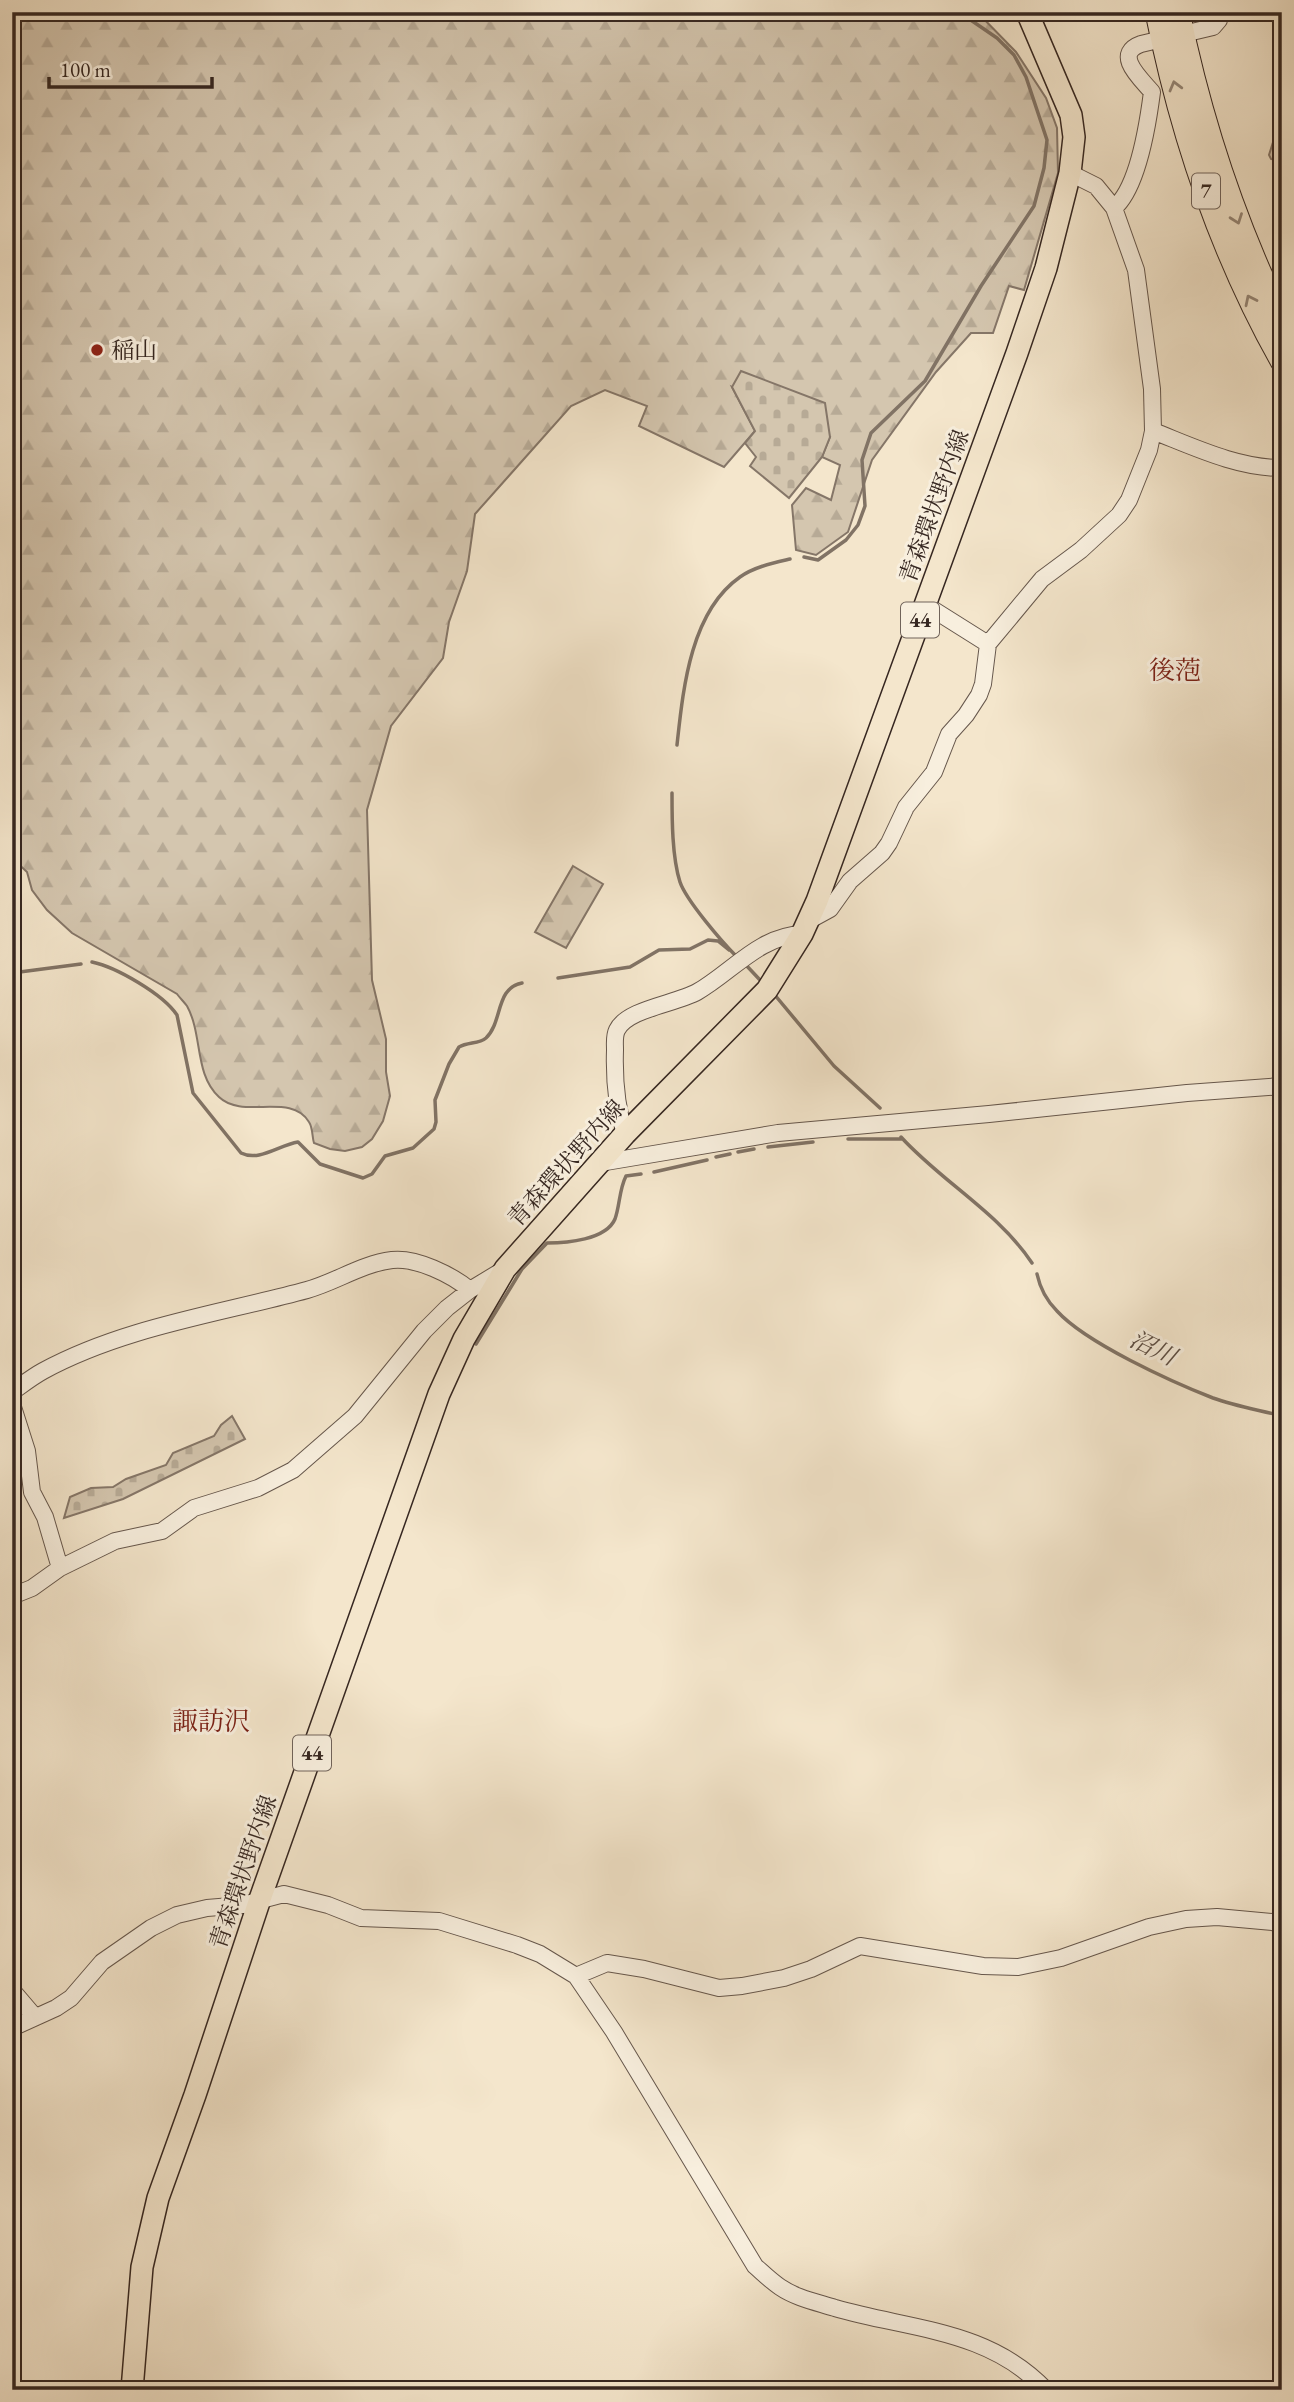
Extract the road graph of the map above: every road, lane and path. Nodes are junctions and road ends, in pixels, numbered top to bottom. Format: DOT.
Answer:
graph roads {
  1 [pos="1027,12"];
  2 [pos="1157,12"];
  3 [pos="1220,12"];
  4 [pos="1174,28"];
  5 [pos="1070,173"];
  6 [pos="1114,208"];
  7 [pos="1282,321"];
  8 [pos="1282,361"];
  9 [pos="1153,431"];
  10 [pos="1282,468"];
  11 [pos="926,605"];
  12 [pos="988,644"];
  13 [pos="805,927"];
  14 [pos="1282,1086"];
  15 [pos="625,1134"];
  16 [pos="600,1163"];
  17 [pos="505,1269"];
  18 [pos="470,1290"];
  19 [pos="12,1392"];
  20 [pos="12,1404"];
  21 [pos="60,1568"];
  22 [pos="12,1596"];
  23 [pos="260,1899"];
  24 [pos="1282,1923"];
  25 [pos="576,1976"];
  26 [pos="12,1990"];
  27 [pos="35,2017"];
  28 [pos="12,2028"];
  29 [pos="132,2390"];
  30 [pos="1046,2390"];
  1 -- 5 [label="main road, 青森環状野内線 / 44"];
  2 -- 4 [label="highway, 7"];
  3 -- 4 [label="street"];
  4 -- 6 [label="street"];
  4 -- 7 [label="highway, 7, one-way"];
  8 -- 4 [label="highway, 7, one-way"];
  5 -- 6 [label="street"];
  5 -- 11 [label="main road, 青森環状野内線 / 44"];
  6 -- 9 [label="street"];
  9 -- 10 [label="street"];
  9 -- 12 [label="street"];
  11 -- 12 [label="street"];
  11 -- 13 [label="main road, 青森環状野内線 / 44"];
  12 -- 13 [label="street"];
  13 -- 15 [label="main road, 青森環状野内線 / 44"];
  13 -- 15 [label="street"];
  14 -- 16 [label="street"];
  15 -- 16 [label="main road, 青森環状野内線 / 44"];
  16 -- 17 [label="main road, 青森環状野内線 / 44"];
  17 -- 18 [label="street"];
  17 -- 23 [label="main road, 青森環状野内線 / 44"];
  18 -- 19 [label="street"];
  18 -- 21 [label="street"];
  20 -- 21 [label="street"];
  21 -- 22 [label="street"];
  23 -- 25 [label="street"];
  23 -- 27 [label="street"];
  23 -- 29 [label="main road, 青森環状野内線 / 44"];
  24 -- 25 [label="street"];
  25 -- 30 [label="street"];
  26 -- 27 [label="street"];
  27 -- 28 [label="street"];
}
